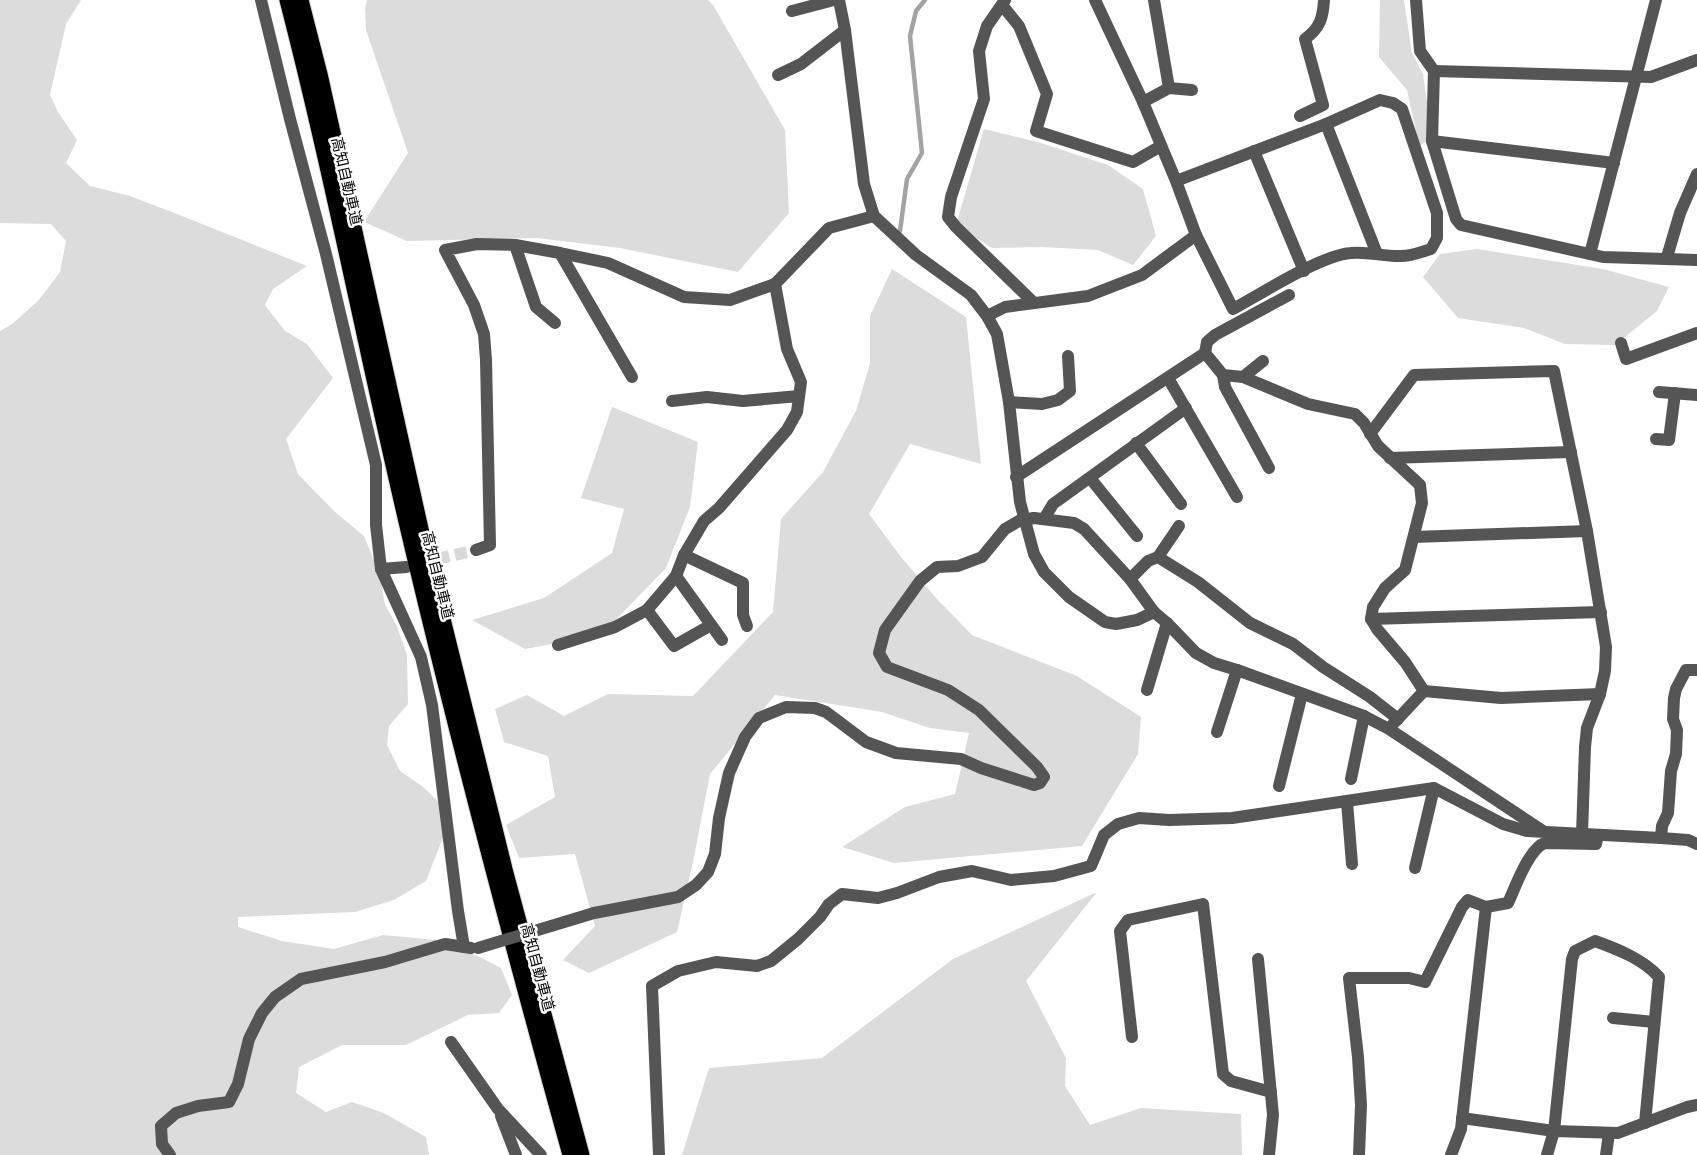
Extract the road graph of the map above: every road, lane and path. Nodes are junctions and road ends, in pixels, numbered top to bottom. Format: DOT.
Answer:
graph roads {
  1 [pos="261,0"];
  2 [pos="287,0"];
  3 [pos="301,0"];
  4 [pos="834,0"];
  5 [pos="839,0"];
  6 [pos="1095,0"];
  7 [pos="1154,0"];
  8 [pos="1324,0"];
  9 [pos="1416,0"];
  10 [pos="1656,0"];
  11 [pos="1004,2"];
  12 [pos="792,11"];
  13 [pos="845,30"];
  14 [pos="1697,60"];
  15 [pos="1434,71"];
  16 [pos="778,75"];
  17 [pos="1635,78"];
  18 [pos="1168,88"];
  19 [pos="1192,90"];
  20 [pos="1143,102"];
  21 [pos="1300,116"];
  22 [pos="1326,124"];
  23 [pos="1432,141"];
  24 [pos="1161,146"];
  25 [pos="1254,151"];
  26 [pos="1614,163"];
  27 [pos="1697,174"];
  28 [pos="1176,181"];
  29 [pos="874,216"];
  30 [pos="1196,235"];
  31 [pos="515,245"];
  32 [pos="560,253"];
  33 [pos="1377,254"];
  34 [pos="1590,254"];
  35 [pos="1667,258"];
  36 [pos="1697,260"];
  37 [pos="1304,271"];
  38 [pos="775,284"];
  39 [pos="1289,295"];
  40 [pos="1034,303"];
  41 [pos="987,316"];
  42 [pos="555,323"];
  43 [pos="1697,334"];
  44 [pos="1621,343"];
  45 [pos="1205,353"];
  46 [pos="1068,356"];
  47 [pos="1263,361"];
  48 [pos="1223,375"];
  49 [pos="1243,376"];
  50 [pos="632,377"];
  51 [pos="1168,378"];
  52 [pos="1659,392"];
  53 [pos="1675,393"];
  54 [pos="799,396"];
  55 [pos="1697,396"];
  56 [pos="672,401"];
  57 [pos="1009,402"];
  58 [pos="1186,408"];
  59 [pos="1370,434"];
  60 [pos="1656,439"];
  61 [pos="1136,443"];
  62 [pos="1571,452"];
  63 [pos="1390,458"];
  64 [pos="1269,468"];
  65 [pos="1016,476"];
  66 [pos="1090,478"];
  67 [pos="1237,497"];
  68 [pos="1181,504"];
  69 [pos="1039,518"];
  70 [pos="1179,526"];
  71 [pos="1587,531"];
  72 [pos="1137,536"];
  73 [pos="1414,537"];
  74 [pos="476,550"];
  75 [pos="684,555"];
  76 [pos="1158,557"];
  77 [pos="406,567"];
  78 [pos="381,569"];
  79 [pos="676,576"];
  80 [pos="1130,579"];
  81 [pos="647,610"];
  82 [pos="1154,612"];
  83 [pos="1601,612"];
  84 [pos="1371,619"];
  85 [pos="1167,623"];
  86 [pos="711,625"];
  87 [pos="747,626"];
  88 [pos="722,640"];
  89 [pos="558,645"];
  90 [pos="1237,670"];
  91 [pos="1697,670"];
  92 [pos="1147,690"];
  93 [pos="1424,691"];
  94 [pos="1302,694"];
  95 [pos="1600,694"];
  96 [pos="1364,716"];
  97 [pos="1398,719"];
  98 [pos="1389,729"];
  99 [pos="1217,732"];
  100 [pos="1351,778"];
  101 [pos="1279,786"];
  102 [pos="1434,788"];
  103 [pos="1347,802"];
  104 [pos="1545,832"];
  105 [pos="1582,834"];
  106 [pos="1598,835"];
  107 [pos="1661,838"];
  108 [pos="1697,844"];
  109 [pos="1352,864"];
  110 [pos="1415,868"];
  111 [pos="1486,907"];
  112 [pos="464,948"];
  113 [pos="1258,958"];
  114 [pos="1613,1018"];
  115 [pos="1654,1022"];
  116 [pos="1132,1037"];
  117 [pos="451,1042"];
  118 [pos="1271,1092"];
  119 [pos="1697,1105"];
  120 [pos="498,1109"];
  121 [pos="1462,1118"];
  122 [pos="1644,1123"];
  123 [pos="1554,1131"];
  124 [pos="1609,1133"];
  125 [pos="170,1155"];
  126 [pos="516,1155"];
  127 [pos="541,1155"];
  128 [pos="570,1155"];
  129 [pos="582,1155"];
  130 [pos="659,1155"];
  131 [pos="1269,1155"];
  132 [pos="1359,1155"];
  133 [pos="1451,1155"];
  134 [pos="1547,1155"];
  135 [pos="1606,1155"];
  1 -- 78 [label="street"];
  2 -- 128 [label="highway, 高知自動車道"];
  3 -- 129 [label="highway, 高知自動車道"];
  4 -- 12 [label="street"];
  5 -- 13 [label="street"];
  6 -- 20 [label="street"];
  7 -- 18 [label="street"];
  8 -- 21 [label="street"];
  9 -- 15 [label="street"];
  10 -- 17 [label="street"];
  11 -- 24 [label="street"];
  11 -- 40 [label="street"];
  13 -- 16 [label="street"];
  13 -- 29 [label="street"];
  14 -- 17 [label="street"];
  15 -- 17 [label="street"];
  15 -- 23 [label="street"];
  17 -- 26 [label="street"];
  18 -- 19 [label="street"];
  18 -- 20 [label="street"];
  20 -- 24 [label="street"];
  22 -- 25 [label="street"];
  22 -- 33 [label="street"];
  22 -- 33 [label="street"];
  23 -- 26 [label="street"];
  23 -- 34 [label="street"];
  24 -- 28 [label="street"];
  25 -- 28 [label="street"];
  25 -- 37 [label="street"];
  26 -- 34 [label="street"];
  27 -- 35 [label="street"];
  28 -- 30 [label="street"];
  29 -- 38 [label="street"];
  29 -- 41 [label="street"];
  30 -- 37 [label="street"];
  30 -- 40 [label="street"];
  31 -- 32 [label="street"];
  31 -- 42 [label="street"];
  31 -- 74 [label="street"];
  32 -- 38 [label="street"];
  32 -- 50 [label="street"];
  33 -- 37 [label="street"];
  34 -- 35 [label="street"];
  35 -- 36 [label="street"];
  38 -- 54 [label="street"];
  39 -- 45 [label="street"];
  40 -- 41 [label="street"];
  41 -- 57 [label="street"];
  43 -- 44 [label="street"];
  45 -- 48 [label="street"];
  45 -- 51 [label="street"];
  46 -- 57 [label="street"];
  47 -- 49 [label="street"];
  48 -- 49 [label="street"];
  48 -- 64 [label="street"];
  49 -- 59 [label="street"];
  51 -- 58 [label="street"];
  51 -- 65 [label="street"];
  52 -- 53 [label="street"];
  53 -- 55 [label="street"];
  53 -- 60 [label="street"];
  54 -- 56 [label="street"];
  54 -- 75 [label="street"];
  57 -- 65 [label="street"];
  58 -- 61 [label="street"];
  58 -- 67 [label="street"];
  59 -- 62 [label="street"];
  59 -- 63 [label="street"];
  61 -- 66 [label="street"];
  61 -- 68 [label="street"];
  62 -- 63 [label="street"];
  62 -- 71 [label="street"];
  63 -- 73 [label="street"];
  65 -- 82 [label="street"];
  66 -- 69 [label="street"];
  66 -- 72 [label="street"];
  69 -- 80 [label="street"];
  69 -- 112 [label="street, bridge"];
  70 -- 76 [label="street"];
  71 -- 73 [label="street"];
  71 -- 83 [label="street"];
  73 -- 84 [label="street"];
  75 -- 79 [label="street"];
  75 -- 87 [label="street"];
  76 -- 80 [label="street"];
  76 -- 97 [label="street"];
  77 -- 78 [label="street"];
  78 -- 112 [label="street"];
  79 -- 81 [label="street"];
  79 -- 86 [label="street"];
  80 -- 82 [label="street"];
  81 -- 86 [label="street"];
  81 -- 89 [label="street"];
  82 -- 85 [label="street"];
  83 -- 84 [label="street"];
  83 -- 95 [label="street"];
  84 -- 93 [label="street"];
  85 -- 90 [label="street"];
  85 -- 92 [label="street"];
  86 -- 88 [label="street"];
  90 -- 94 [label="street"];
  90 -- 99 [label="street"];
  91 -- 107 [label="street"];
  93 -- 95 [label="street"];
  93 -- 97 [label="street"];
  94 -- 96 [label="street"];
  94 -- 101 [label="street"];
  95 -- 105 [label="street"];
  96 -- 98 [label="street"];
  96 -- 100 [label="street"];
  97 -- 98 [label="street"];
  98 -- 104 [label="street"];
  102 -- 103 [label="street"];
  102 -- 104 [label="street"];
  102 -- 110 [label="street"];
  103 -- 109 [label="street"];
  103 -- 130 [label="street"];
  104 -- 105 [label="street"];
  105 -- 106 [label="street"];
  106 -- 107 [label="street"];
  106 -- 111 [label="street"];
  107 -- 108 [label="street"];
  111 -- 121 [label="street"];
  111 -- 132 [label="street"];
  112 -- 125 [label="street"];
  113 -- 118 [label="street"];
  114 -- 115 [label="street"];
  115 -- 122 [label="street"];
  115 -- 123 [label="street"];
  116 -- 118 [label="street"];
  117 -- 120 [label="street"];
  118 -- 131 [label="street"];
  119 -- 122 [label="street"];
  120 -- 126 [label="street"];
  120 -- 127 [label="street"];
  121 -- 123 [label="street"];
  121 -- 133 [label="street"];
  122 -- 124 [label="street"];
  123 -- 124 [label="street"];
  123 -- 134 [label="street"];
  124 -- 135 [label="street"];
}
